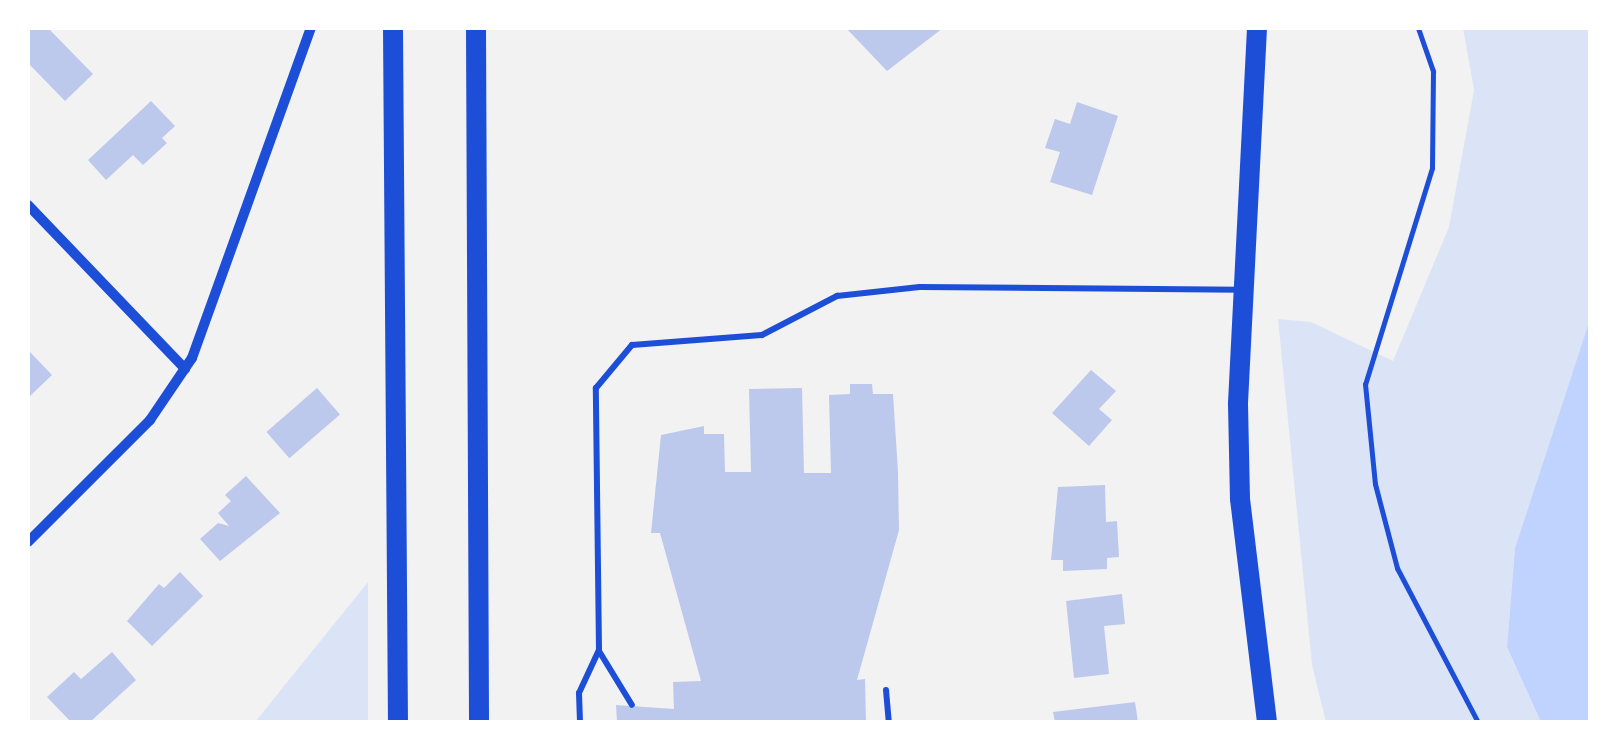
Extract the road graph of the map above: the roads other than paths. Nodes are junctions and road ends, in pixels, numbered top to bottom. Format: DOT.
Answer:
graph roads {
  1 [pos="311,28"];
  2 [pos="394,28"];
  3 [pos="476,28"];
  4 [pos="1256,28"];
  5 [pos="28,205"];
  6 [pos="1241,290"];
  7 [pos="185,370"];
  8 [pos="28,542"];
  9 [pos="599,650"];
  10 [pos="886,690"];
  11 [pos="632,705"];
  12 [pos="398,722"];
  13 [pos="478,722"];
  14 [pos="580,722"];
  15 [pos="889,722"];
  16 [pos="1267,722"];
  1 -- 7 [label="street"];
  2 -- 12 [label="main road"];
  3 -- 13 [label="main road"];
  4 -- 6 [label="main road"];
  5 -- 7 [label="street"];
  6 -- 9 [label="lane"];
  6 -- 16 [label="main road"];
  7 -- 8 [label="street"];
  9 -- 11 [label="lane"];
  9 -- 14 [label="lane"];
  10 -- 15 [label="lane"];
}
